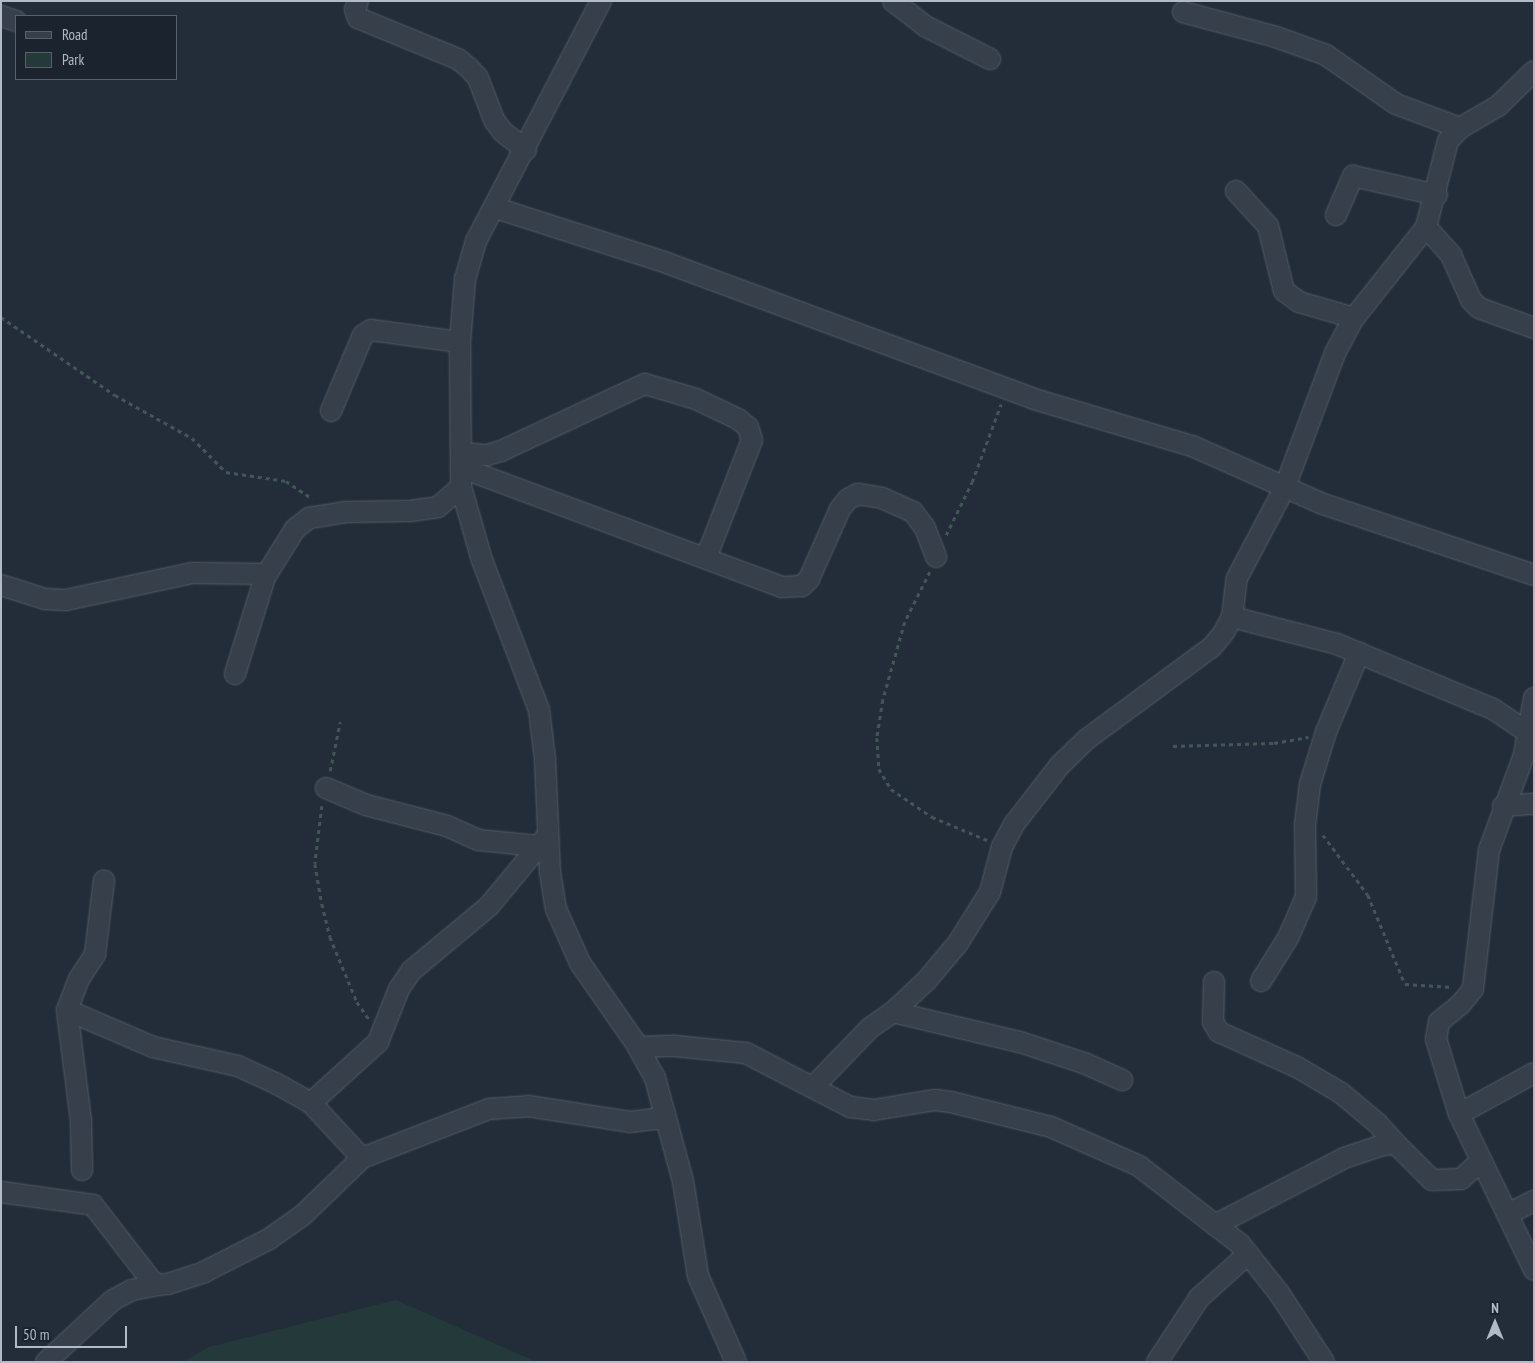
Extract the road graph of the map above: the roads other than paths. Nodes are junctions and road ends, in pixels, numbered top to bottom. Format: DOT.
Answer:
graph roads {
  1 [pos="358,1"];
  2 [pos="601,1"];
  3 [pos="893,1"];
  4 [pos="1183,12"];
  5 [pos="1,16"];
  6 [pos="15,21"];
  7 [pos="990,59"];
  8 [pos="1534,71"];
  9 [pos="1460,128"];
  10 [pos="526,150"];
  11 [pos="1236,191"];
  12 [pos="1437,195"];
  13 [pos="496,208"];
  14 [pos="1336,215"];
  15 [pos="1426,227"];
  16 [pos="1354,318"];
  17 [pos="1534,328"];
  18 [pos="460,342"];
  19 [pos="331,411"];
  20 [pos="462,469"];
  21 [pos="1285,487"];
  22 [pos="936,557"];
  23 [pos="706,558"];
  24 [pos="267,574"];
  25 [pos="1534,575"];
  26 [pos="1,586"];
  27 [pos="1232,617"];
  28 [pos="1359,653"];
  29 [pos="235,674"];
  30 [pos="1534,698"];
  31 [pos="1530,733"];
  32 [pos="326,788"];
  33 [pos="1534,804"];
  34 [pos="1503,806"];
  35 [pos="544,840"];
  36 [pos="104,881"];
  37 [pos="1261,981"];
  38 [pos="1214,982"];
  39 [pos="67,1010"];
  40 [pos="893,1012"];
  41 [pos="638,1047"];
  42 [pos="1534,1073"];
  43 [pos="1122,1080"];
  44 [pos="813,1087"];
  45 [pos="311,1103"];
  46 [pos="1459,1114"];
  47 [pos="665,1115"];
  48 [pos="1396,1144"];
  49 [pos="362,1158"];
  50 [pos="1481,1161"];
  51 [pos="82,1170"];
  52 [pos="1,1192"];
  53 [pos="1534,1201"];
  54 [pos="1508,1214"];
  55 [pos="1215,1225"];
  56 [pos="1248,1254"];
  57 [pos="1534,1270"];
  58 [pos="157,1285"];
  59 [pos="46,1362"];
  60 [pos="736,1362"];
  61 [pos="1157,1362"];
  62 [pos="1324,1362"];
  1 -- 10 [label="street"];
  2 -- 10 [label="street"];
  3 -- 7 [label="street"];
  4 -- 9 [label="street"];
  5 -- 6 [label="street"];
  8 -- 9 [label="street"];
  9 -- 12 [label="street"];
  10 -- 13 [label="street"];
  11 -- 16 [label="street"];
  12 -- 14 [label="street"];
  12 -- 15 [label="street"];
  13 -- 18 [label="street"];
  13 -- 21 [label="street"];
  15 -- 16 [label="street"];
  15 -- 17 [label="street"];
  16 -- 21 [label="street"];
  18 -- 19 [label="street"];
  18 -- 20 [label="street"];
  20 -- 23 [label="street"];
  20 -- 23 [label="street"];
  20 -- 24 [label="street"];
  20 -- 35 [label="street"];
  21 -- 25 [label="street"];
  21 -- 27 [label="street"];
  22 -- 23 [label="street"];
  24 -- 26 [label="street"];
  24 -- 29 [label="street"];
  27 -- 28 [label="street"];
  27 -- 40 [label="street"];
  28 -- 31 [label="street"];
  28 -- 37 [label="street"];
  30 -- 31 [label="street"];
  31 -- 34 [label="street"];
  32 -- 35 [label="street"];
  33 -- 34 [label="street"];
  34 -- 46 [label="street"];
  35 -- 41 [label="street"];
  35 -- 45 [label="street"];
  36 -- 39 [label="street"];
  38 -- 48 [label="street"];
  39 -- 45 [label="street"];
  39 -- 51 [label="street"];
  40 -- 43 [label="street"];
  40 -- 44 [label="street"];
  41 -- 44 [label="street"];
  41 -- 47 [label="street"];
  42 -- 46 [label="street"];
  44 -- 55 [label="street"];
  45 -- 49 [label="street"];
  46 -- 50 [label="street"];
  47 -- 49 [label="street"];
  47 -- 60 [label="street"];
  48 -- 50 [label="street"];
  48 -- 55 [label="street"];
  49 -- 58 [label="street"];
  50 -- 54 [label="street"];
  52 -- 58 [label="street"];
  53 -- 54 [label="street"];
  54 -- 57 [label="street"];
  55 -- 56 [label="street"];
  56 -- 61 [label="street"];
  56 -- 62 [label="street"];
  58 -- 59 [label="street"];
}
